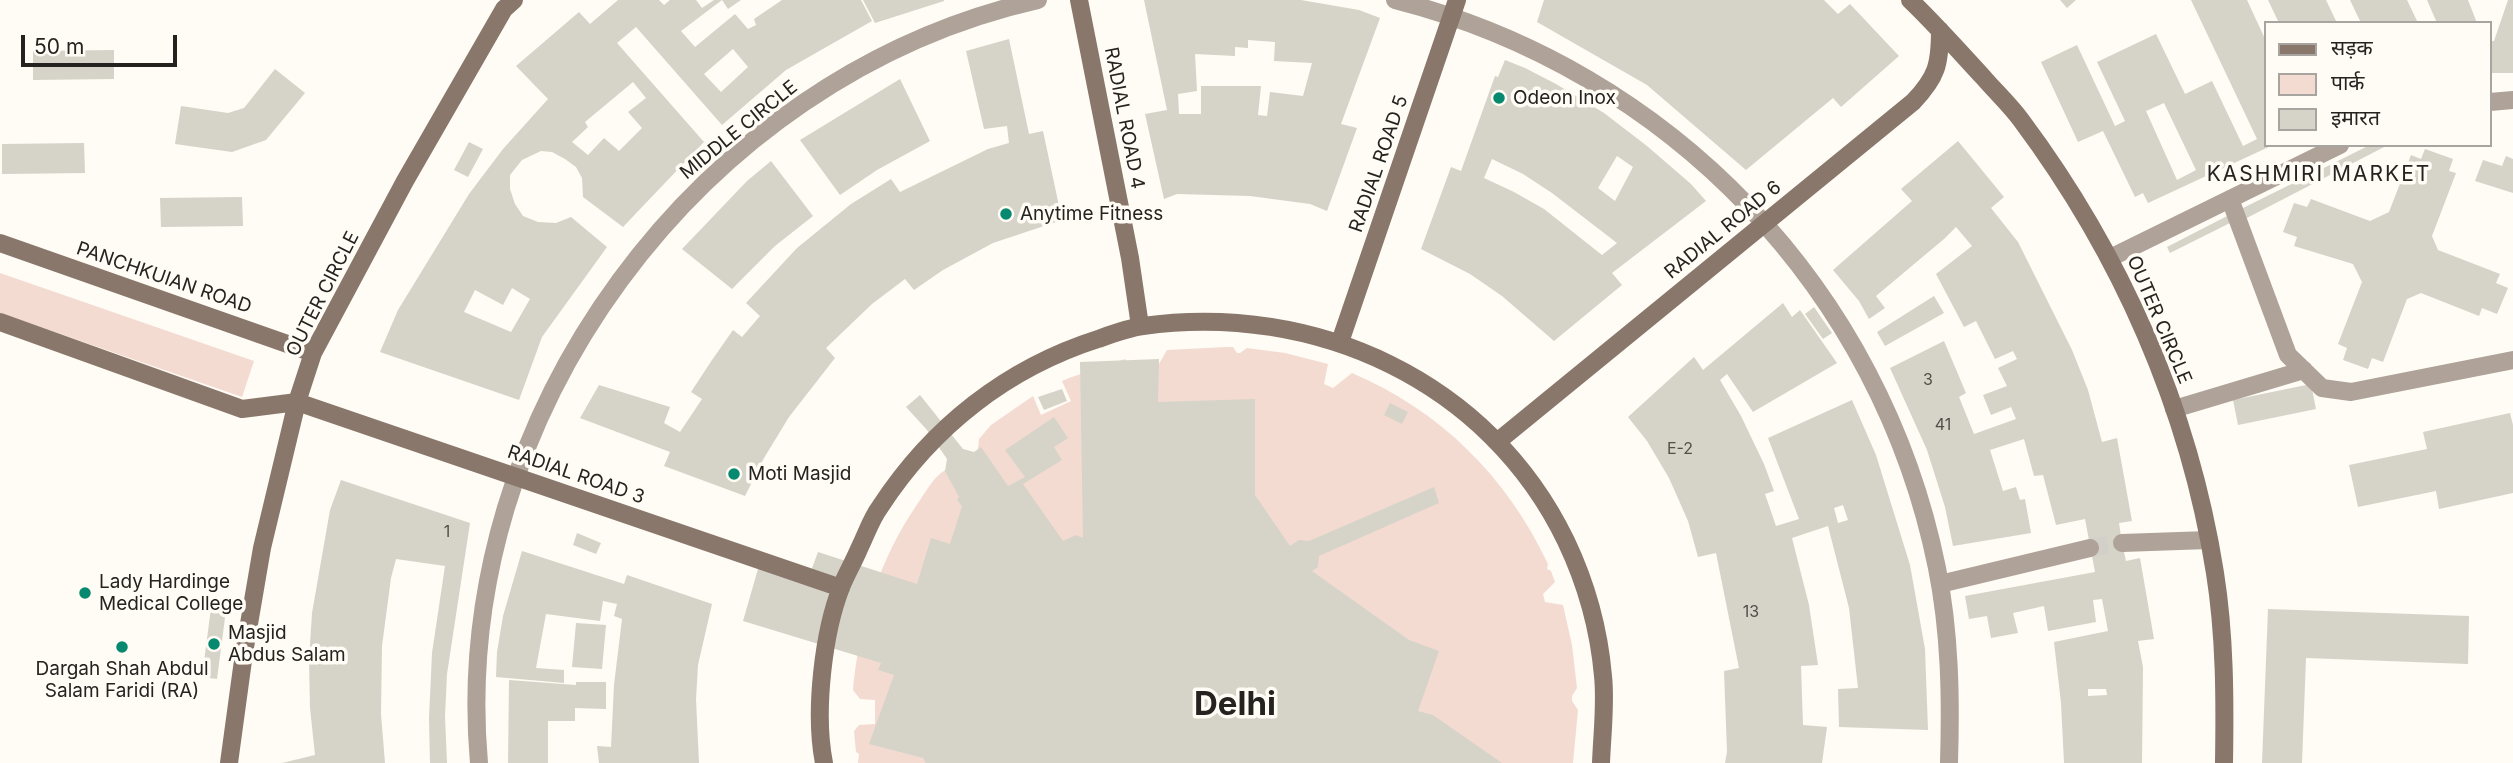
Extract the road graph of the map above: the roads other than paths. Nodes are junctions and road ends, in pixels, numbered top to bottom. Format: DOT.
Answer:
graph roads {
  1 [pos="1038,0"];
  2 [pos="1079,0"];
  3 [pos="1395,0"];
  4 [pos="1910,0"];
  5 [pos="508,3"];
  6 [pos="1454,8"];
  7 [pos="1940,30"];
  8 [pos="2513,100"];
  9 [pos="2492,102"];
  10 [pos="2336,147"];
  11 [pos="2230,199"];
  12 [pos="1765,223"];
  13 [pos="0,243"];
  14 [pos="2110,258"];
  15 [pos="0,322"];
  16 [pos="1140,326"];
  17 [pos="1340,342"];
  18 [pos="313,353"];
  19 [pos="2513,360"];
  20 [pos="2304,370"];
  21 [pos="297,402"];
  22 [pos="2174,409"];
  23 [pos="1497,442"];
  24 [pos="517,477"];
  25 [pos="2208,540"];
  26 [pos="2122,543"];
  27 [pos="2090,548"];
  28 [pos="1940,584"];
  29 [pos="841,588"];
  30 [pos="229,763"];
  31 [pos="479,763"];
  32 [pos="824,763"];
  33 [pos="1601,763"];
  34 [pos="1949,763"];
  35 [pos="2224,763"];
  1 -- 24 [label="street, MIDDLE CIRCLE"];
  2 -- 16 [label="street, RADIAL ROAD 4"];
  3 -- 6 [label="street"];
  4 -- 7 [label="street, OUTER CIRCLE"];
  5 -- 18 [label="street, OUTER CIRCLE"];
  6 -- 12 [label="street"];
  6 -- 17 [label="street, RADIAL ROAD 5"];
  7 -- 12 [label="street, RADIAL ROAD 6"];
  7 -- 14 [label="street, OUTER CIRCLE"];
  8 -- 9 [label="street"];
  10 -- 11 [label="street"];
  11 -- 14 [label="street"];
  11 -- 20 [label="street"];
  12 -- 23 [label="street, RADIAL ROAD 6"];
  12 -- 28 [label="street"];
  13 -- 18 [label="street, PANCHKUIAN ROAD"];
  14 -- 22 [label="street, OUTER CIRCLE"];
  15 -- 21 [label="street"];
  16 -- 17 [label="street"];
  16 -- 29 [label="street"];
  17 -- 23 [label="street"];
  18 -- 21 [label="street, OUTER CIRCLE"];
  19 -- 20 [label="street"];
  20 -- 22 [label="street"];
  21 -- 24 [label="street, RADIAL ROAD 3"];
  21 -- 30 [label="street, OUTER CIRCLE"];
  22 -- 25 [label="street, OUTER CIRCLE"];
  23 -- 33 [label="street"];
  24 -- 29 [label="street, RADIAL ROAD 3"];
  24 -- 31 [label="street, MIDDLE CIRCLE"];
  25 -- 26 [label="street"];
  25 -- 35 [label="street, OUTER CIRCLE"];
  27 -- 28 [label="street"];
  28 -- 34 [label="street"];
  29 -- 32 [label="street"];
}
